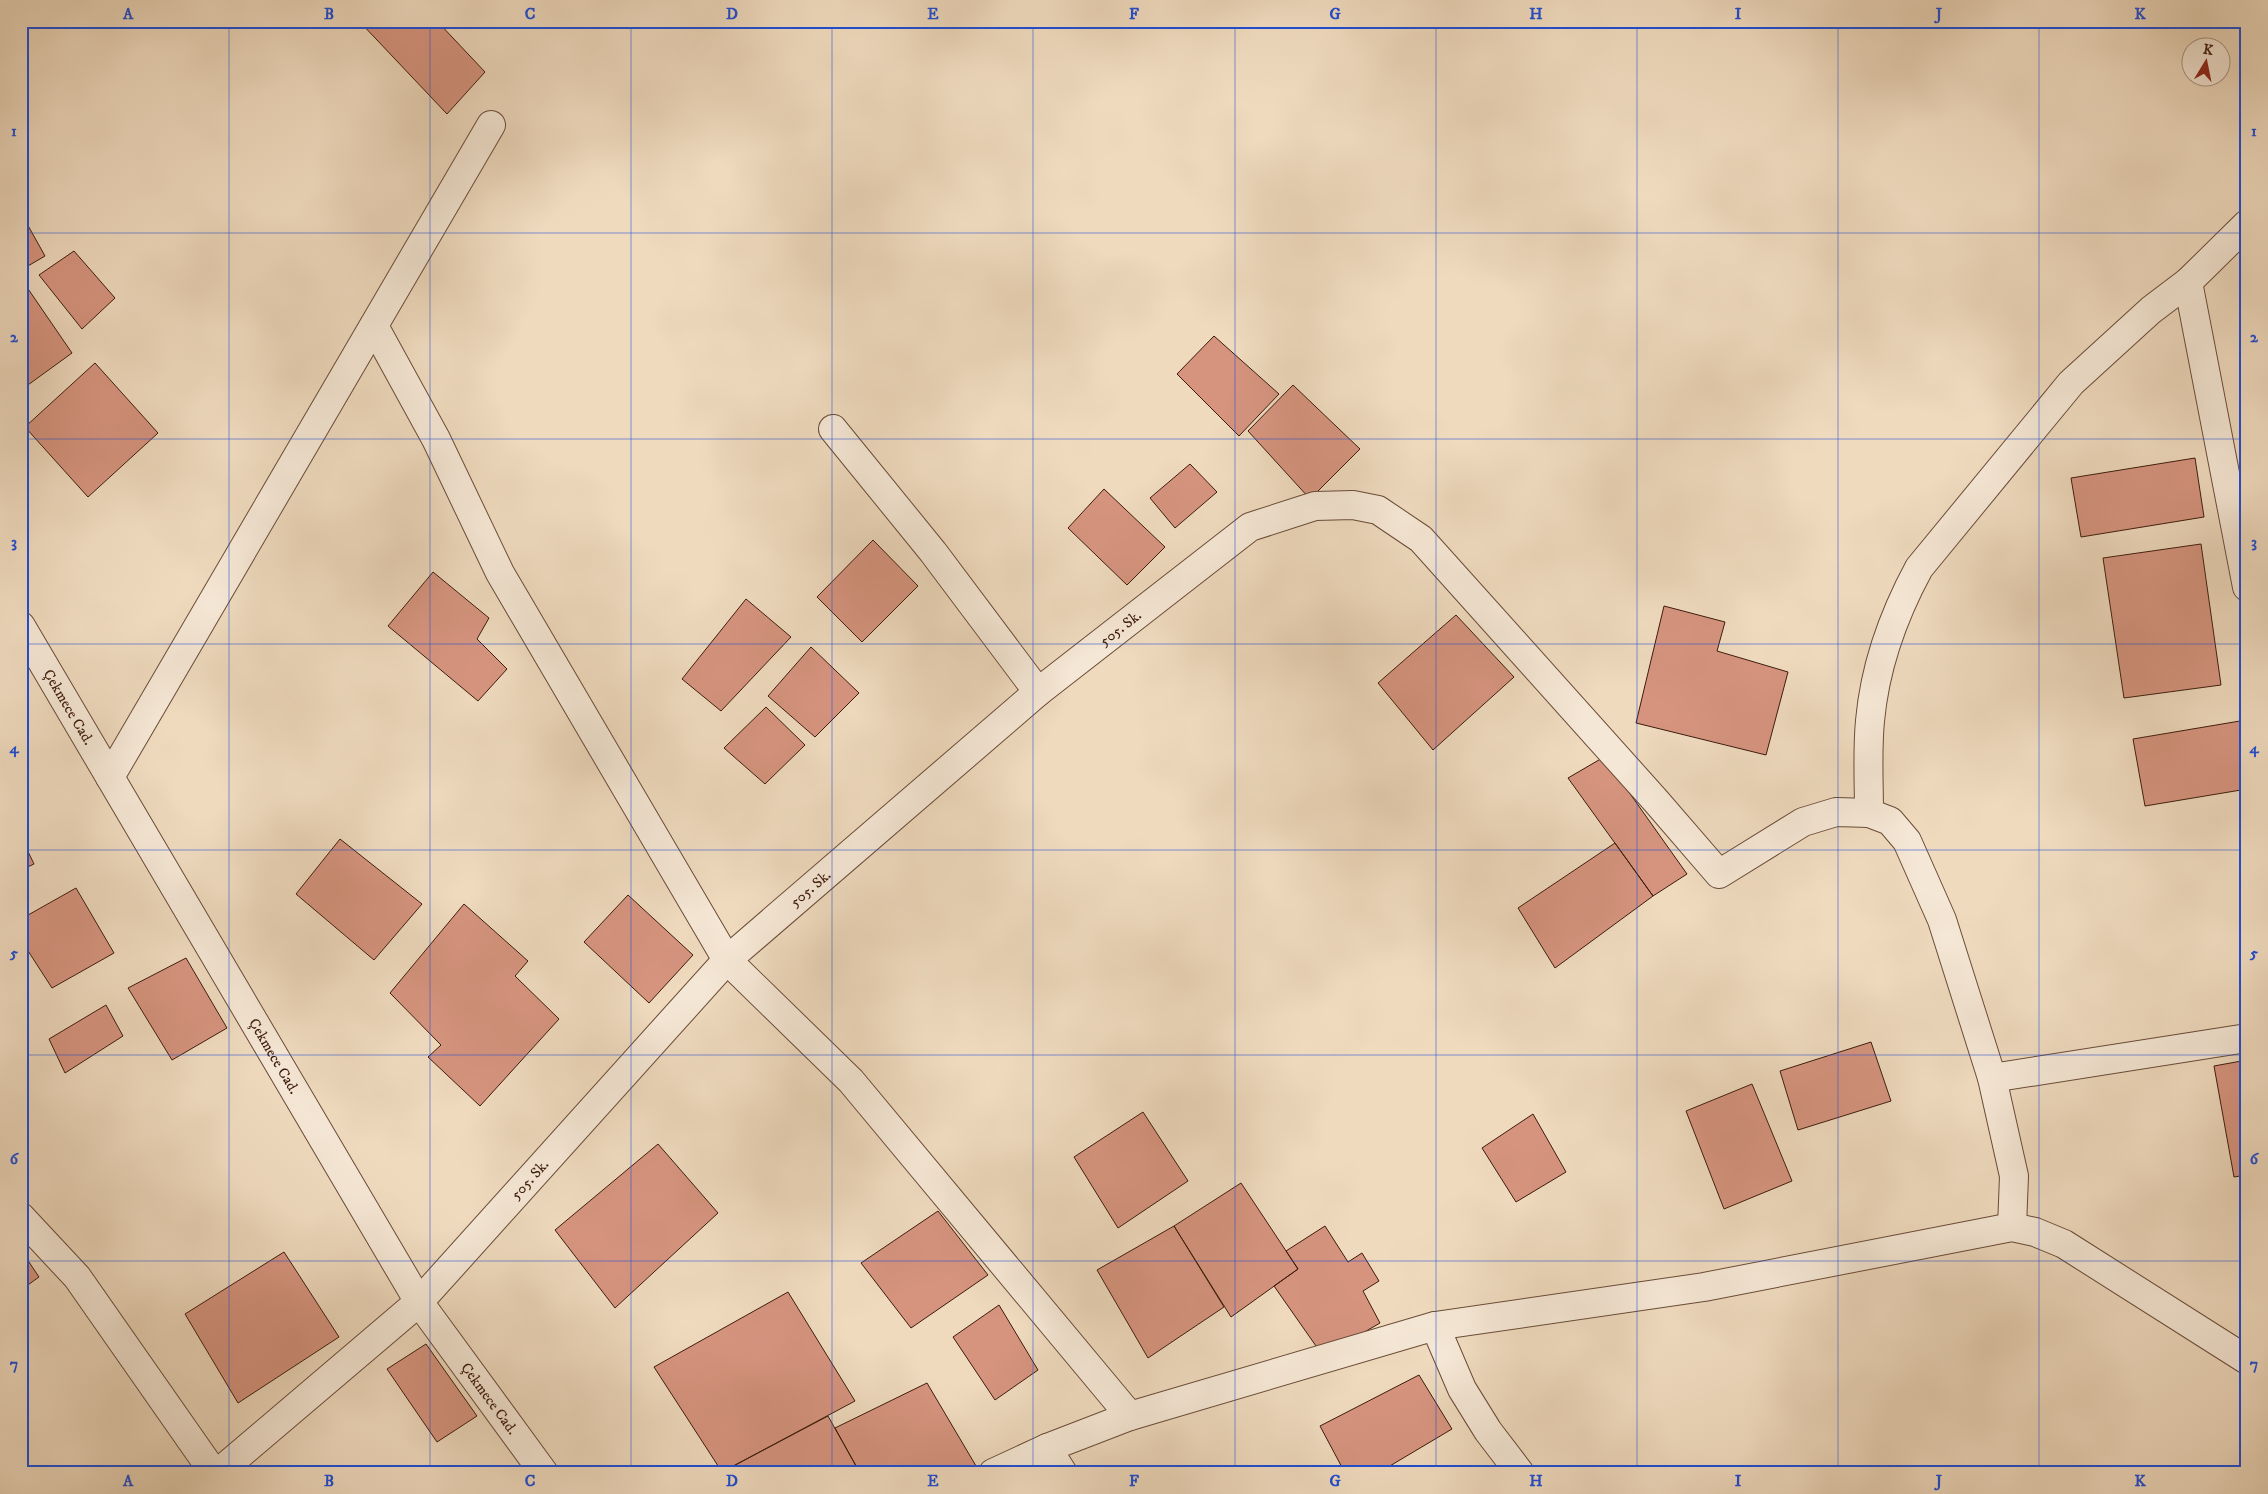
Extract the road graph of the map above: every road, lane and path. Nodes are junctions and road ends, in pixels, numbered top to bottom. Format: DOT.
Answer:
graph roads {
  1 [pos="491,126"];
  2 [pos="2247,224"];
  3 [pos="2188,282"];
  4 [pos="374,326"];
  5 [pos="834,429"];
  6 [pos="2247,587"];
  7 [pos="21,626"];
  8 [pos="1038,692"];
  9 [pos="110,777"];
  10 [pos="1869,813"];
  11 [pos="727,960"];
  12 [pos="2247,1038"];
  13 [pos="1992,1078"];
  14 [pos="21,1217"];
  15 [pos="2012,1228"];
  16 [pos="419,1302"];
  17 [pos="1436,1326"];
  18 [pos="2247,1360"];
  19 [pos="1130,1416"];
  20 [pos="1047,1448"];
  21 [pos="216,1473"];
  22 [pos="544,1473"];
  23 [pos="993,1473"];
  24 [pos="1062,1473"];
  25 [pos="1520,1473"];
  1 -- 4 [label="street"];
  2 -- 3 [label="street"];
  3 -- 6 [label="street"];
  3 -- 10 [label="street"];
  4 -- 9 [label="street"];
  4 -- 11 [label="street"];
  5 -- 8 [label="street"];
  7 -- 9 [label="street, Çekmece Cad."];
  8 -- 10 [label="street, 505. Sk."];
  8 -- 11 [label="street, 505. Sk."];
  9 -- 16 [label="street, Çekmece Cad."];
  10 -- 13 [label="street"];
  11 -- 16 [label="street, 505. Sk."];
  11 -- 19 [label="street"];
  12 -- 13 [label="street"];
  13 -- 15 [label="street"];
  14 -- 21 [label="street"];
  15 -- 17 [label="street"];
  15 -- 18 [label="street"];
  16 -- 21 [label="street, 505. Sk."];
  16 -- 22 [label="street, Çekmece Cad."];
  17 -- 19 [label="street"];
  17 -- 25 [label="street"];
  19 -- 20 [label="street"];
  20 -- 23 [label="street"];
  20 -- 24 [label="street"];
}
